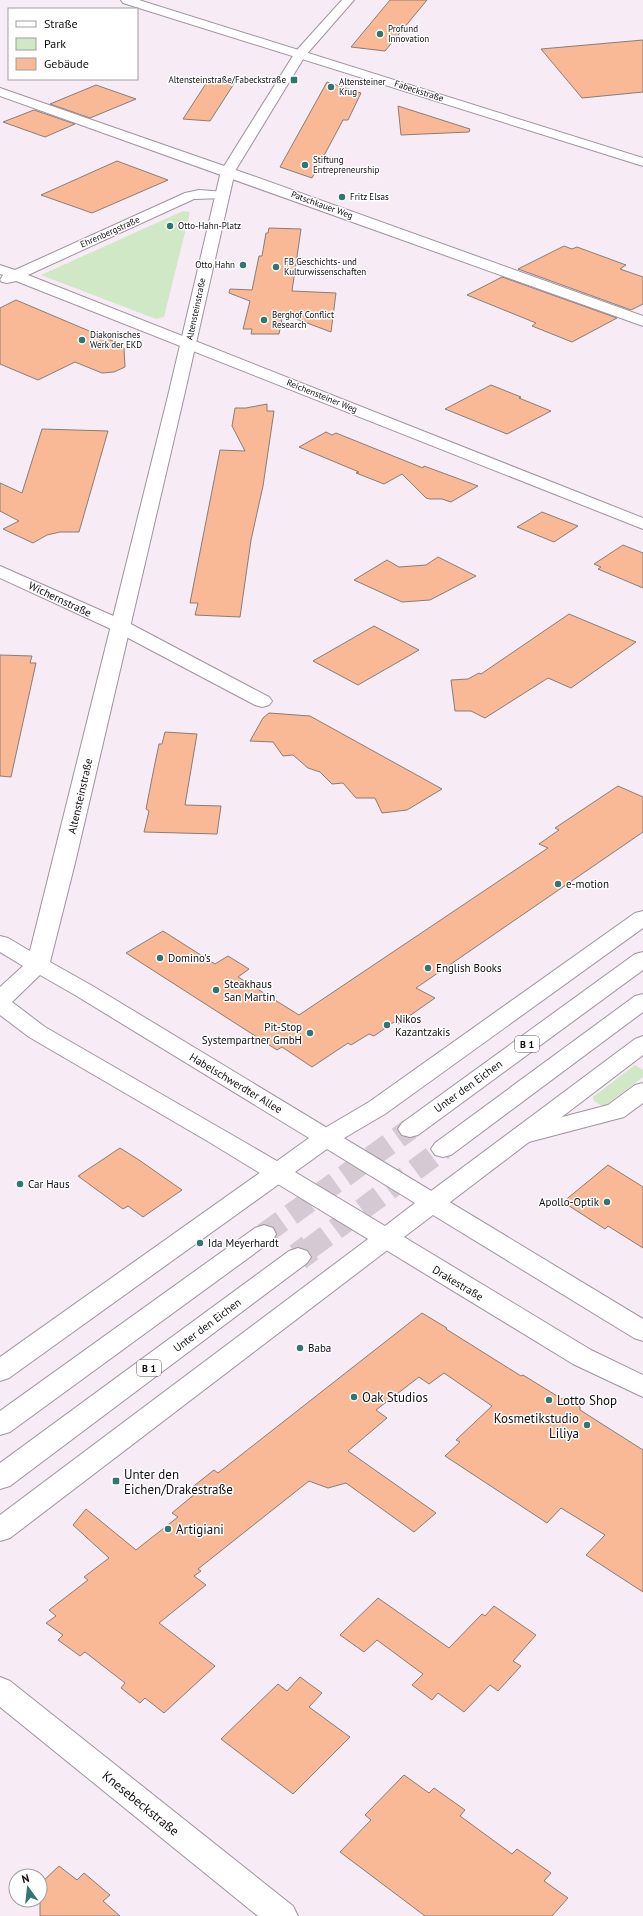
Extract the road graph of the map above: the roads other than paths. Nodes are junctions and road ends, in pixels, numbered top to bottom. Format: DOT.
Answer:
graph roads {
  1 [pos="127,0"];
  2 [pos="348,0"];
  3 [pos="300,54"];
  4 [pos="0,92"];
  5 [pos="643,162"];
  6 [pos="228,171"];
  7 [pos="222,195"];
  8 [pos="0,269"];
  9 [pos="15,275"];
  10 [pos="0,281"];
  11 [pos="643,321"];
  12 [pos="189,343"];
  13 [pos="643,524"];
  14 [pos="0,571"];
  15 [pos="120,626"];
  16 [pos="262,701"];
  17 [pos="643,918"];
  18 [pos="0,943"];
  19 [pos="643,959"];
  20 [pos="38,964"];
  21 [pos="0,1000"];
  22 [pos="643,1001"];
  23 [pos="0,1004"];
  24 [pos="643,1044"];
  25 [pos="643,1090"];
  26 [pos="410,1128"];
  27 [pos="521,1136"];
  28 [pos="326,1138"];
  29 [pos="443,1149"];
  30 [pos="278,1173"];
  31 [pos="432,1203"];
  32 [pos="264,1234"];
  33 [pos="384,1239"];
  34 [pos="298,1257"];
  35 [pos="643,1331"];
  36 [pos="0,1371"];
  37 [pos="643,1387"];
  38 [pos="0,1425"];
  39 [pos="0,1478"];
  40 [pos="0,1530"];
  41 [pos="0,1690"];
  42 [pos="282,1916"];
  1 -- 3 [label="main road, Fabeckstraße"];
  2 -- 3 [label="main road, Altensteinstraße"];
  3 -- 5 [label="main road, Fabeckstraße"];
  3 -- 6 [label="main road, Altensteinstraße"];
  4 -- 6 [label="main road, Patschkauer Weg"];
  6 -- 7 [label="main road, Altensteinstraße"];
  6 -- 11 [label="main road, Patschkauer Weg"];
  7 -- 9 [label="main road, Ehrenbergstraße"];
  7 -- 12 [label="main road, Altensteinstraße"];
  8 -- 9 [label="main road, Reichensteiner Weg"];
  9 -- 10 [label="main road, Ehrenbergstraße"];
  9 -- 12 [label="main road, Reichensteiner Weg"];
  12 -- 13 [label="main road, Reichensteiner Weg"];
  12 -- 15 [label="main road, Altensteinstraße"];
  14 -- 15 [label="main road, Wichernstraße"];
  15 -- 16 [label="main road"];
  15 -- 20 [label="main road, Altensteinstraße"];
  17 -- 28 [label="main road"];
  18 -- 20 [label="main road, Habelschwerdter Allee"];
  19 -- 26 [label="main road, Unter den Eichen / B 1"];
  20 -- 21 [label="main road"];
  20 -- 28 [label="main road, Habelschwerdter Allee"];
  22 -- 29 [label="main road"];
  23 -- 30 [label="main road"];
  24 -- 27 [label="main road"];
  25 -- 27 [label="main road"];
  27 -- 31 [label="main road"];
  28 -- 30 [label="main road"];
  28 -- 31 [label="main road, Habelschwerdter Allee"];
  30 -- 33 [label="main road, Drakestraße"];
  30 -- 36 [label="main road"];
  31 -- 33 [label="main road"];
  31 -- 35 [label="main road"];
  32 -- 38 [label="main road"];
  33 -- 37 [label="main road, Drakestraße"];
  33 -- 40 [label="main road"];
  34 -- 39 [label="main road, Unter den Eichen / B 1"];
  41 -- 42 [label="main road, Knesebeckstraße"];
}
